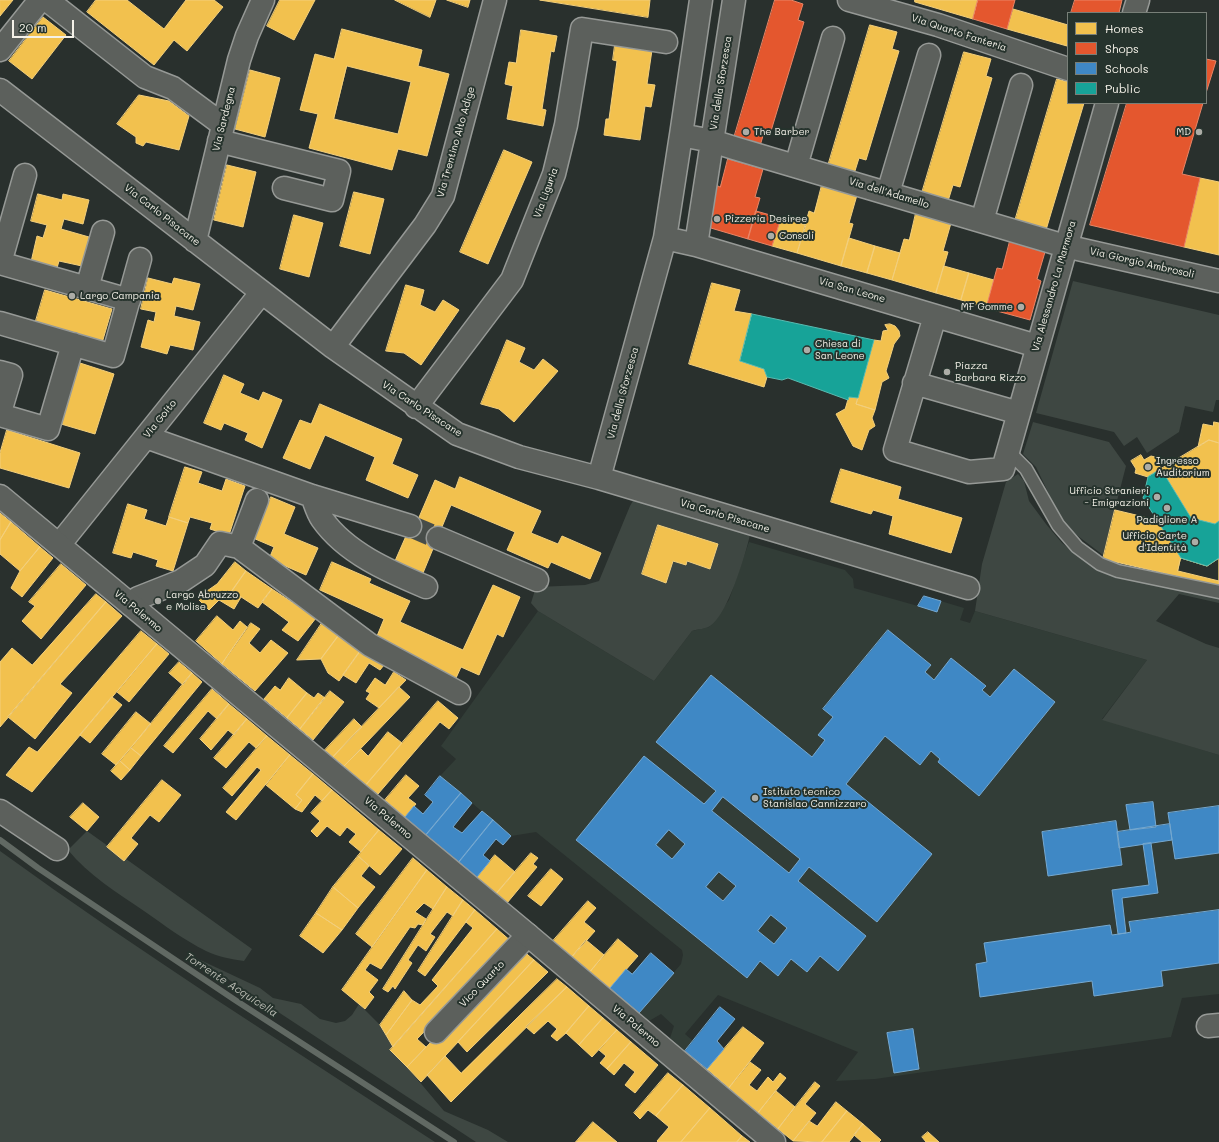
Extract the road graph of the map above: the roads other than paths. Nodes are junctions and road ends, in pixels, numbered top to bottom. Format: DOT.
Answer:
graph roads {
  1 [pos="40,0"];
  2 [pos="47,0"];
  3 [pos="264,0"];
  4 [pos="495,0"];
  5 [pos="701,0"];
  6 [pos="734,0"];
  7 [pos="849,0"];
  8 [pos="1138,0"];
  9 [pos="1134,12"];
  10 [pos="833,38"];
  11 [pos="666,42"];
  12 [pos="0,50"];
  13 [pos="929,55"];
  14 [pos="1067,69"];
  15 [pos="1021,85"];
  16 [pos="0,90"];
  17 [pos="1106,104"];
  18 [pos="221,133"];
  19 [pos="680,135"];
  20 [pos="712,141"];
  21 [pos="796,166"];
  22 [pos="25,175"];
  23 [pos="284,188"];
  24 [pos="888,193"];
  25 [pos="6,218"];
  26 [pos="982,221"];
  27 [pos="103,232"];
  28 [pos="665,238"];
  29 [pos="195,241"];
  30 [pos="696,245"];
  31 [pos="1065,246"];
  32 [pos="140,258"];
  33 [pos="0,263"];
  34 [pos="1219,281"];
  35 [pos="87,288"];
  36 [pos="262,292"];
  37 [pos="129,300"];
  38 [pos="935,316"];
  39 [pos="0,323"];
  40 [pos="73,344"];
  41 [pos="1037,346"];
  42 [pos="333,347"];
  43 [pos="0,372"];
  44 [pos="914,383"];
  45 [pos="416,407"];
  46 [pos="0,412"];
  47 [pos="1018,413"];
  48 [pos="0,415"];
  49 [pos="146,437"];
  50 [pos="1005,460"];
  51 [pos="599,478"];
  52 [pos="0,496"];
  53 [pos="312,496"];
  54 [pos="257,500"];
  55 [pos="410,526"];
  56 [pos="438,538"];
  57 [pos="59,545"];
  58 [pos="239,547"];
  59 [pos="536,580"];
  60 [pos="426,587"];
  61 [pos="968,588"];
  62 [pos="1219,592"];
  63 [pos="130,604"];
  64 [pos="459,693"];
  65 [pos="0,811"];
  66 [pos="57,849"];
  67 [pos="528,935"];
  68 [pos="436,1032"];
  69 [pos="774,1142"];
  1 -- 12 [label="street"];
  2 -- 18 [label="street"];
  3 -- 18 [label="street, Via Sardegna"];
  4 -- 42 [label="street, Via Trentino Alto Adige"];
  5 -- 19 [label="street"];
  6 -- 20 [label="street, Via della Sforzesca"];
  7 -- 14 [label="street, Via Quarto Fanteria"];
  8 -- 9 [label="street"];
  10 -- 21 [label="street"];
  11 -- 45 [label="street, Via Liguria"];
  13 -- 24 [label="street"];
  15 -- 26 [label="street"];
  16 -- 29 [label="street, Via Carlo Pisacane"];
  17 -- 31 [label="street, Via Alessandro La Marmora"];
  18 -- 23 [label="street"];
  18 -- 29 [label="street, Via Sardegna"];
  19 -- 20 [label="street, Via della Sforzesca"];
  19 -- 28 [label="street, Via della Sforzesca"];
  20 -- 21 [label="street, Via dell'Adamello"];
  20 -- 30 [label="street"];
  21 -- 24 [label="street, Via dell'Adamello"];
  22 -- 25 [label="street"];
  24 -- 26 [label="street, Via dell'Adamello"];
  25 -- 33 [label="street"];
  26 -- 31 [label="street, Via dell'Adamello"];
  27 -- 35 [label="street"];
  28 -- 30 [label="street, Via San Leone"];
  28 -- 51 [label="street, Via della Sforzesca"];
  29 -- 36 [label="street, Via Carlo Pisacane"];
  30 -- 38 [label="street, Via San Leone"];
  31 -- 34 [label="street, Via Giorgio Ambrosoli"];
  31 -- 41 [label="street, Via Alessandro La Marmora"];
  32 -- 37 [label="street"];
  33 -- 35 [label="street"];
  35 -- 37 [label="street"];
  36 -- 42 [label="street, Via Carlo Pisacane"];
  36 -- 49 [label="street, Via Goito"];
  37 -- 40 [label="street"];
  38 -- 41 [label="street, Via San Leone"];
  38 -- 44 [label="street"];
  39 -- 40 [label="street"];
  40 -- 48 [label="street"];
  41 -- 47 [label="street, Via Alessandro La Marmora"];
  42 -- 45 [label="street, Via Carlo Pisacane"];
  43 -- 46 [label="street"];
  44 -- 47 [label="street"];
  44 -- 50 [label="street"];
  45 -- 51 [label="street, Via Carlo Pisacane"];
  47 -- 50 [label="street, Via Alessandro La Marmora"];
  49 -- 53 [label="street"];
  49 -- 57 [label="street, Via Goito"];
  50 -- 62 [label="lane"];
  51 -- 61 [label="street, Via Carlo Pisacane"];
  52 -- 57 [label="street, Via Palermo"];
  53 -- 55 [label="street"];
  53 -- 60 [label="street"];
  54 -- 58 [label="street"];
  56 -- 59 [label="street"];
  57 -- 63 [label="street, Via Palermo"];
  58 -- 63 [label="street"];
  58 -- 64 [label="street"];
  63 -- 67 [label="street, Via Palermo"];
  65 -- 66 [label="street"];
  67 -- 68 [label="street, Vico Quarto"];
  67 -- 69 [label="street, Via Palermo"];
}
